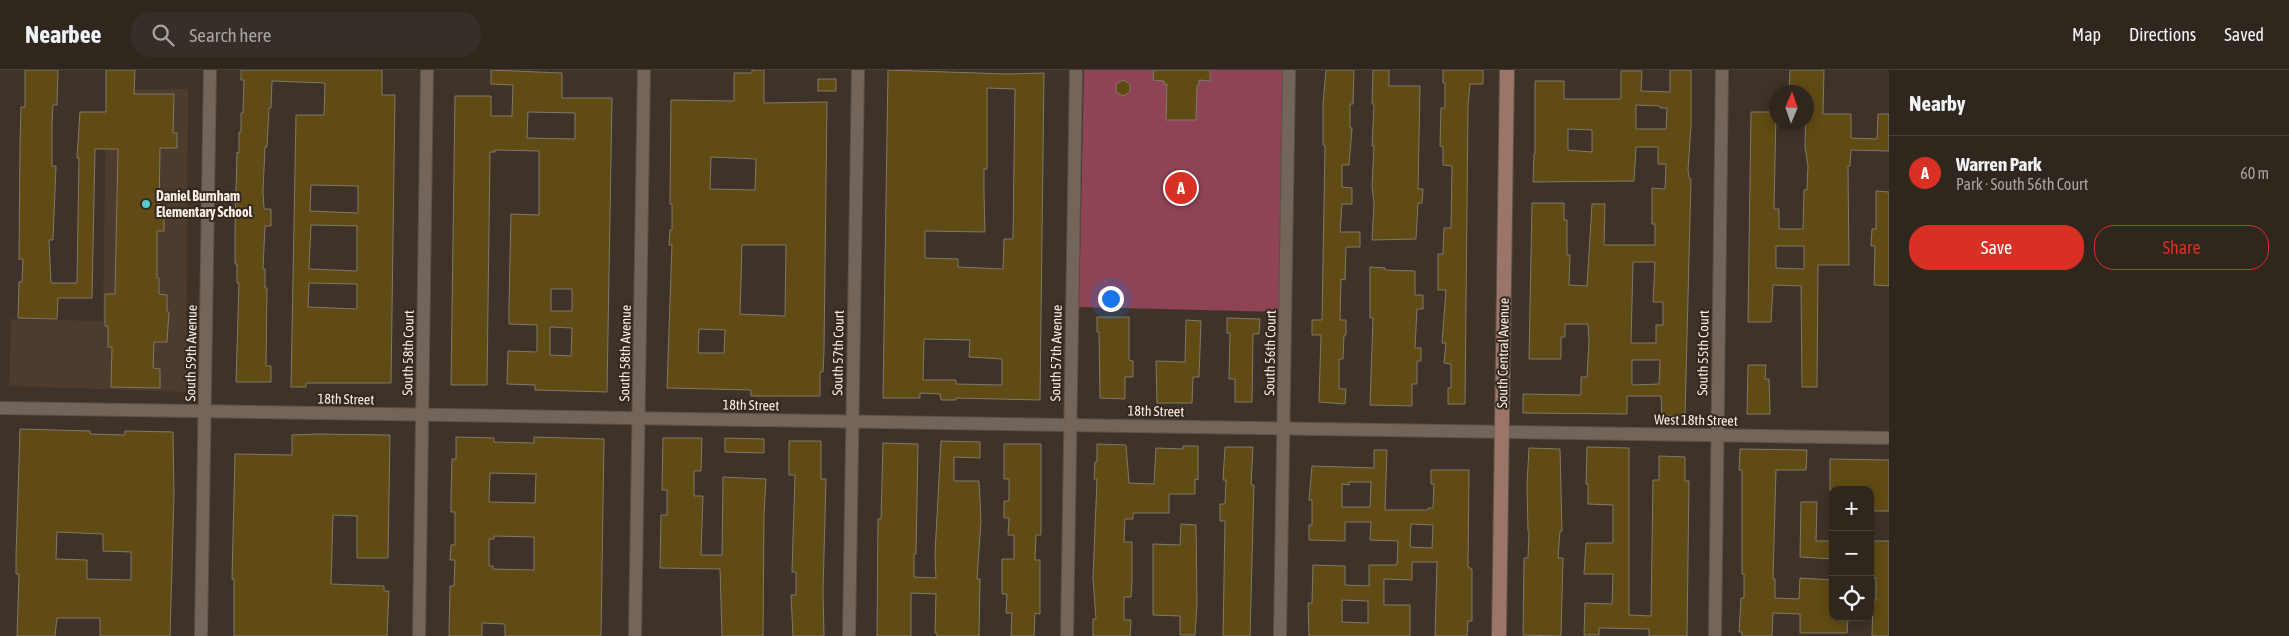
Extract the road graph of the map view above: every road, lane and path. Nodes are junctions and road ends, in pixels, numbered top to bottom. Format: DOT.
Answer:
graph roads {
  1 [pos="210,70"];
  2 [pos="427,70"];
  3 [pos="644,70"];
  4 [pos="858,70"];
  5 [pos="1076,70"];
  6 [pos="1289,70"];
  7 [pos="1507,70"];
  8 [pos="1722,70"];
  9 [pos="0,408"];
  10 [pos="205,411"];
  11 [pos="422,415"];
  12 [pos="639,418"];
  13 [pos="852,422"];
  14 [pos="1070,425"];
  15 [pos="1284,428"];
  16 [pos="1502,432"];
  17 [pos="1717,435"];
  18 [pos="1889,438"];
  19 [pos="201,636"];
  20 [pos="419,636"];
  21 [pos="636,636"];
  22 [pos="849,636"];
  23 [pos="1067,636"];
  24 [pos="1280,636"];
  25 [pos="1499,636"];
  26 [pos="1714,636"];
  1 -- 10 [label="street, South 59th Avenue"];
  2 -- 11 [label="street, South 58th Court"];
  3 -- 12 [label="street, South 58th Avenue"];
  4 -- 13 [label="street, South 57th Court"];
  5 -- 14 [label="street, South 57th Avenue"];
  6 -- 15 [label="street, South 56th Court"];
  7 -- 16 [label="main road, South Central Avenue"];
  8 -- 17 [label="street, South 55th Court"];
  9 -- 10 [label="street, 18th Street"];
  10 -- 11 [label="street, 18th Street"];
  10 -- 19 [label="street, South 59th Avenue"];
  11 -- 12 [label="street, 18th Street"];
  11 -- 20 [label="street, South 58th Court"];
  12 -- 13 [label="street, 18th Street"];
  12 -- 21 [label="street, South 58th Avenue"];
  13 -- 14 [label="street, 18th Street"];
  13 -- 22 [label="street, South 57th Court"];
  14 -- 15 [label="street, 18th Street"];
  14 -- 23 [label="street, South 57th Avenue"];
  15 -- 16 [label="street, 18th Street"];
  15 -- 24 [label="street, South 56th Court"];
  16 -- 17 [label="street, West 18th Street"];
  16 -- 25 [label="main road, South Central Avenue"];
  17 -- 18 [label="street, West 18th Street"];
  17 -- 26 [label="street, South 55th Court"];
}
